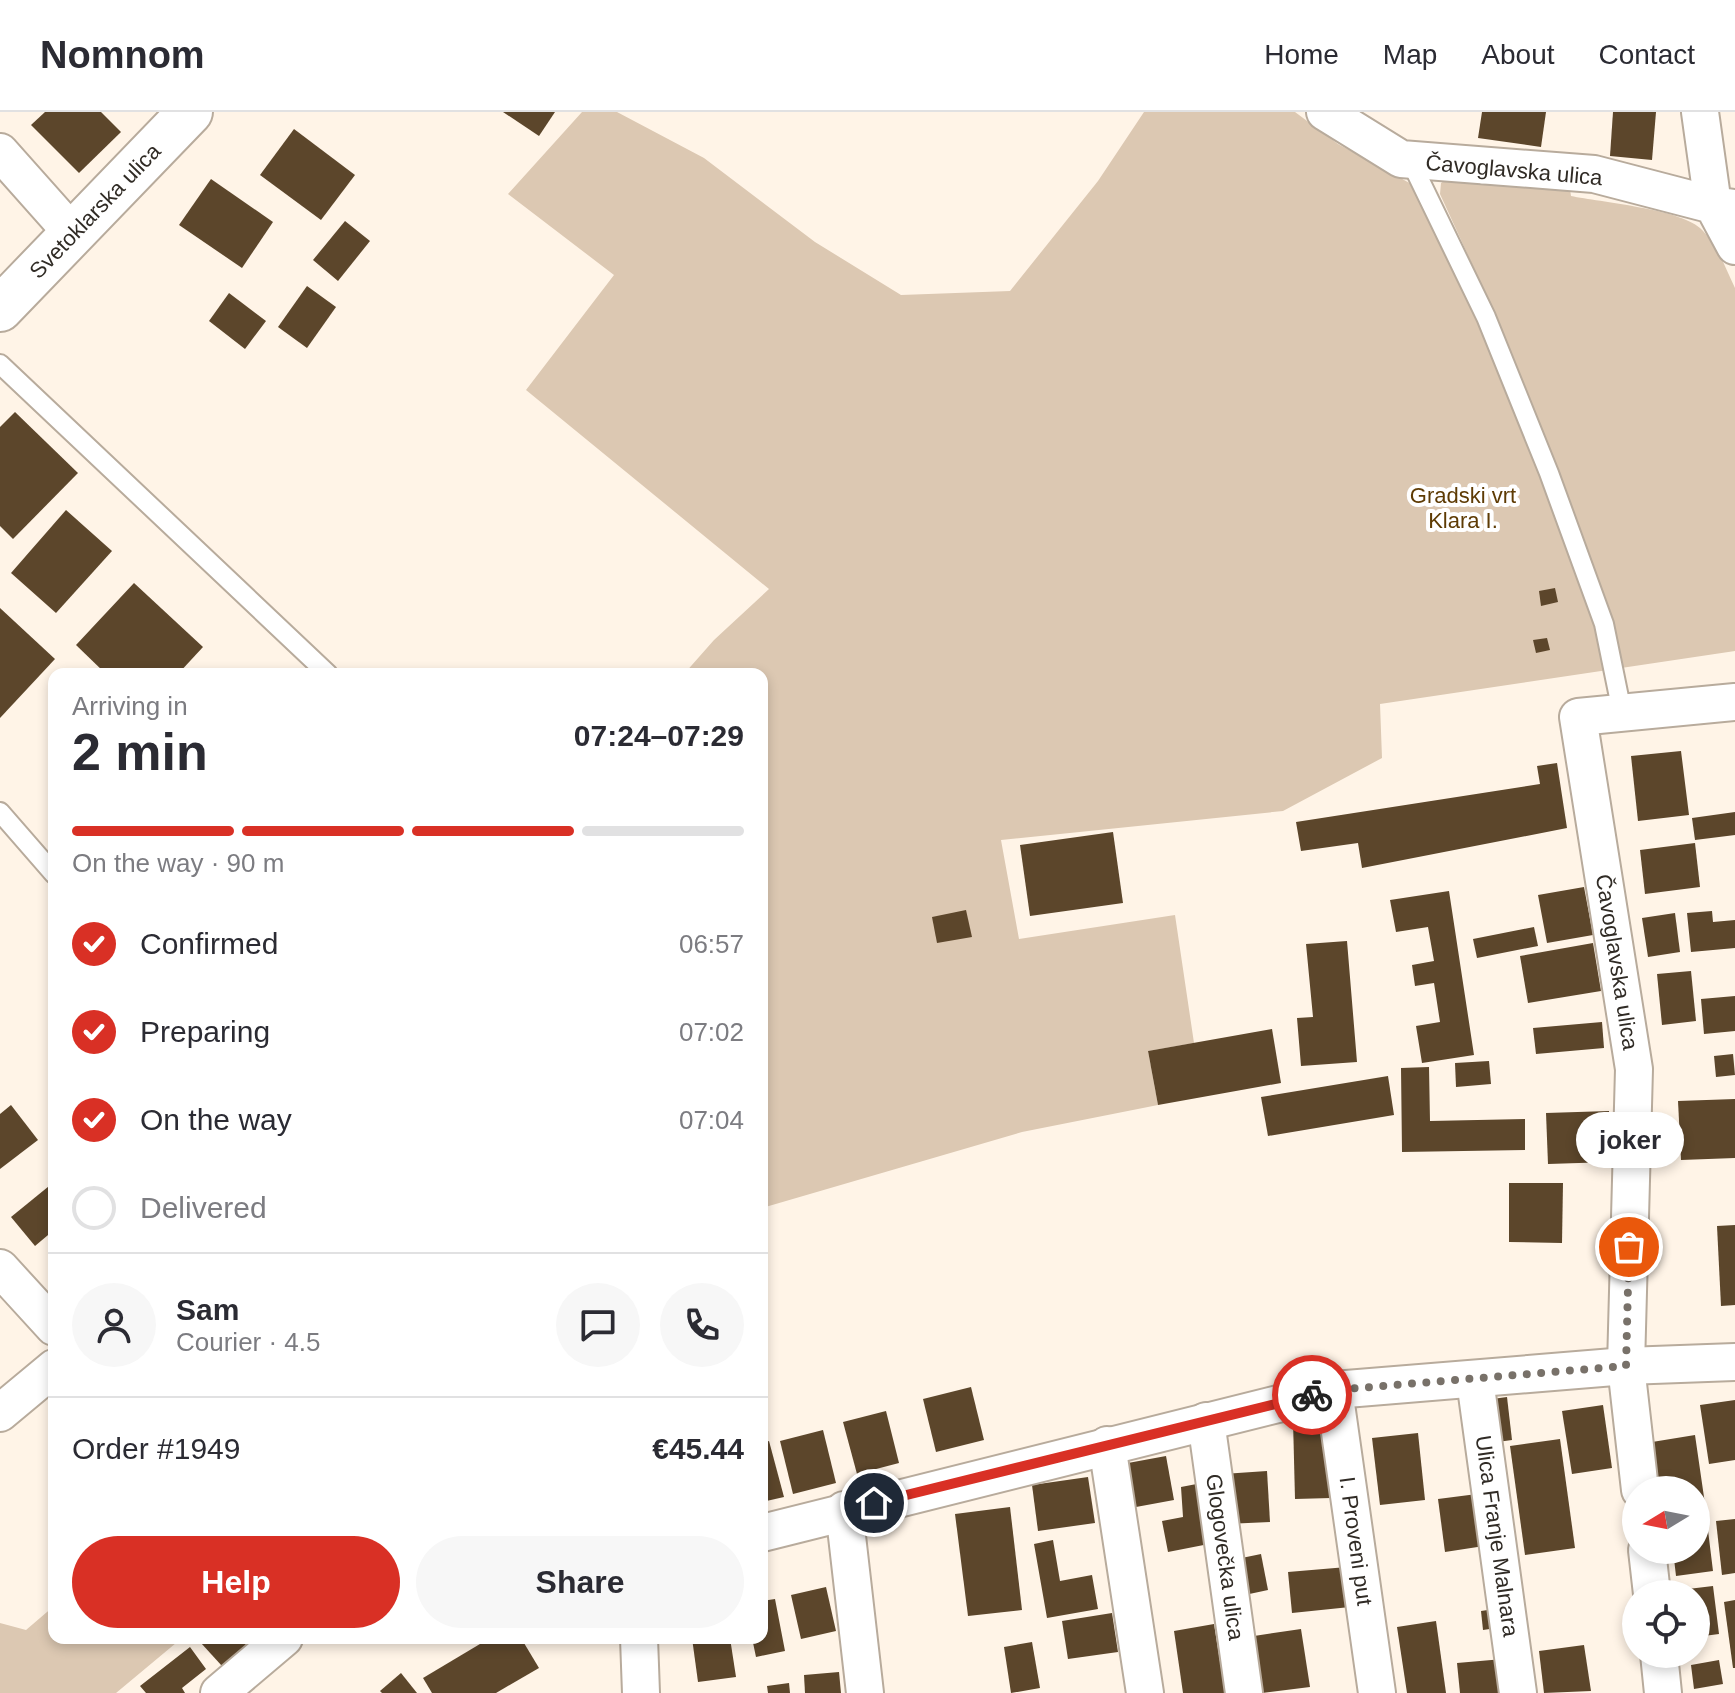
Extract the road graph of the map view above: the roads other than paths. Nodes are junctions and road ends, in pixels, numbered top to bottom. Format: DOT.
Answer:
graph roads {
  1 [pos="190,112"];
  2 [pos="1325,112"];
  3 [pos="1700,112"];
  4 [pos="0,152"];
  5 [pos="1410,160"];
  6 [pos="1724,207"];
  7 [pos="73,234"];
  8 [pos="1735,246"];
  9 [pos="0,309"];
  10 [pos="0,364"];
  11 [pos="322,668"];
  12 [pos="1735,702"];
  13 [pos="1622,712"];
  14 [pos="0,812"];
  15 [pos="48,867"];
  16 [pos="0,1268"];
  17 [pos="48,1320"];
  18 [pos="1735,1362"];
  19 [pos="1626,1366"];
  20 [pos="48,1373"];
  21 [pos="1475,1380"];
  22 [pos="1334,1390"];
  23 [pos="0,1413"];
  24 [pos="1206,1421"];
  25 [pos="1107,1445"];
  26 [pos="1638,1476"];
  27 [pos="844,1510"];
  28 [pos="768,1531"];
  29 [pos="277,1644"];
  30 [pos="639,1644"];
  31 [pos="1660,1668"];
  32 [pos="219,1693"];
  33 [pos="641,1693"];
  34 [pos="865,1693"];
  35 [pos="1145,1693"];
  36 [pos="1244,1693"];
  37 [pos="1377,1693"];
  38 [pos="1518,1693"];
  39 [pos="1663,1693"];
  1 -- 7 [label="street, Svetoklarska ulica"];
  2 -- 5 [label="street, Čavoglavska ulica"];
  3 -- 6 [label="street"];
  4 -- 7 [label="street"];
  5 -- 6 [label="street, Čavoglavska ulica"];
  5 -- 13 [label="lane"];
  6 -- 8 [label="street"];
  7 -- 9 [label="street, Svetoklarska ulica"];
  10 -- 11 [label="lane"];
  12 -- 13 [label="street, Čavoglavska ulica"];
  13 -- 19 [label="street, Čavoglavska ulica"];
  14 -- 15 [label="lane"];
  16 -- 17 [label="street"];
  18 -- 19 [label="street"];
  19 -- 21 [label="street"];
  19 -- 26 [label="street"];
  20 -- 23 [label="street"];
  21 -- 22 [label="street"];
  21 -- 38 [label="street, Ulica Franje Malnara"];
  22 -- 24 [label="street"];
  22 -- 37 [label="street, I. Proveni put"];
  24 -- 25 [label="street"];
  24 -- 36 [label="street, Glogovečka ulica"];
  25 -- 27 [label="street"];
  25 -- 35 [label="street"];
  27 -- 28 [label="street"];
  27 -- 34 [label="street"];
  29 -- 32 [label="street"];
  30 -- 33 [label="street"];
  31 -- 39 [label="street"];
}
